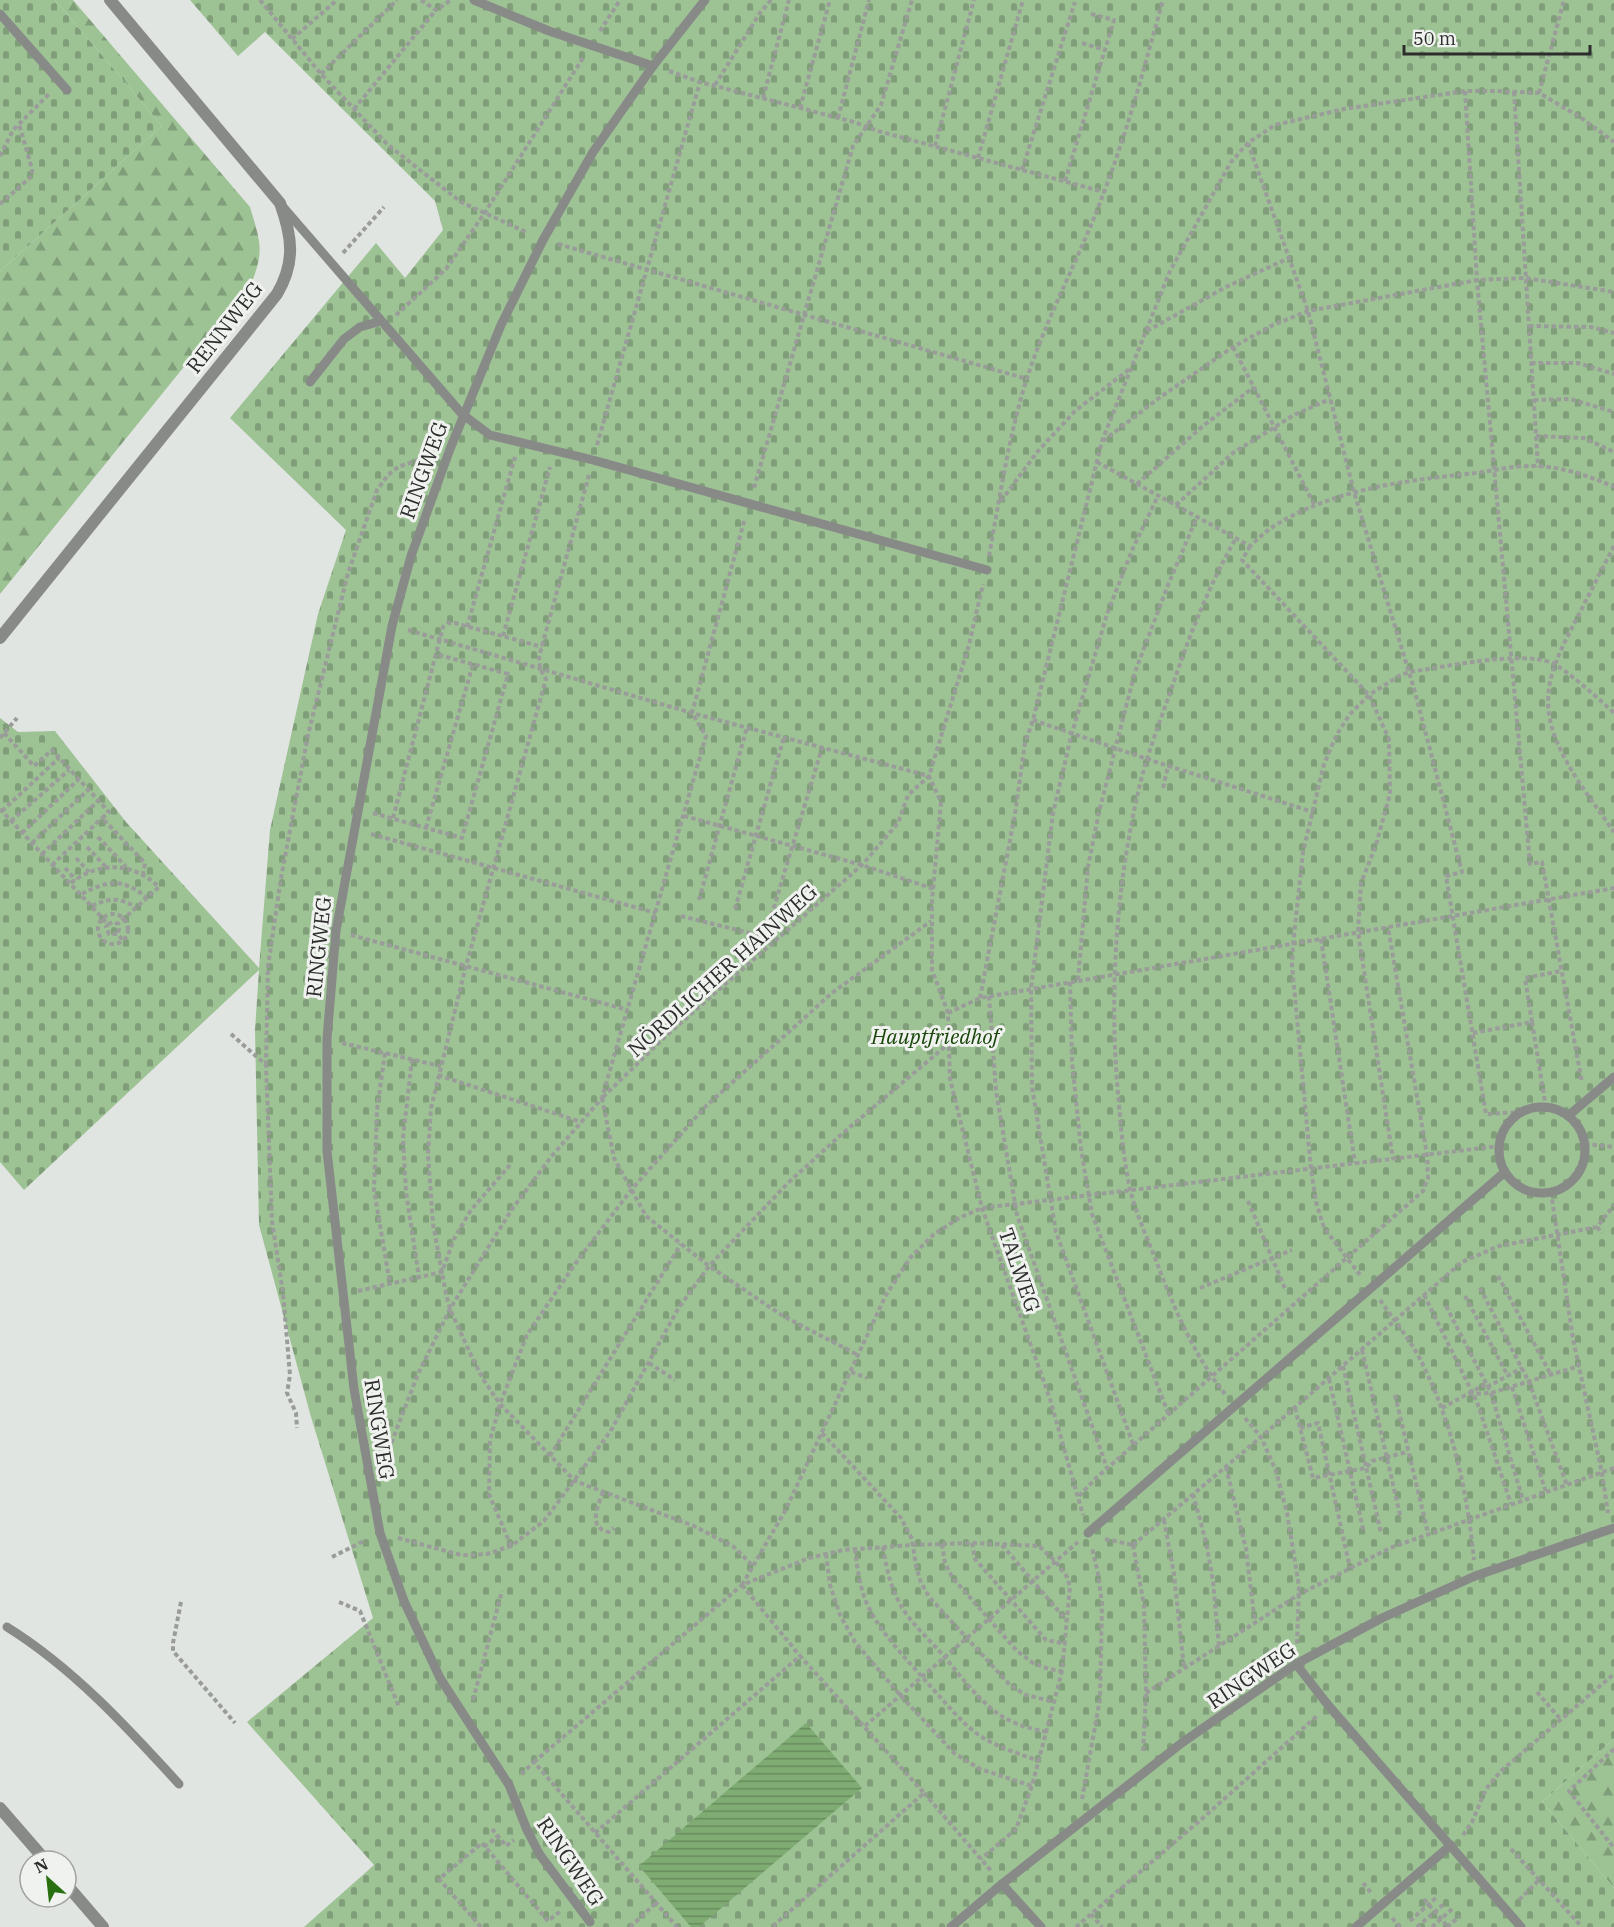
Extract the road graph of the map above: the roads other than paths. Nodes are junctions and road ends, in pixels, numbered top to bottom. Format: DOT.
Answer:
graph roads {
  1 [pos="110,0"];
  2 [pos="474,0"];
  3 [pos="705,0"];
  4 [pos="0,14"];
  5 [pos="653,66"];
  6 [pos="63,86"];
  7 [pos="279,202"];
  8 [pos="383,323"];
  9 [pos="310,382"];
  10 [pos="462,414"];
  11 [pos="987,570"];
  12 [pos="0,638"];
  13 [pos="1614,1077"];
  14 [pos="1568,1116"];
  15 [pos="1505,1172"];
  16 [pos="1612,1529"];
  17 [pos="1088,1533"];
  18 [pos="7,1627"];
  19 [pos="1296,1664"];
  20 [pos="179,1784"];
  21 [pos="0,1808"];
  22 [pos="1451,1845"];
  23 [pos="36,1849"];
  24 [pos="1002,1884"];
  25 [pos="78,1898"];
  26 [pos="590,1922"];
  27 [pos="103,1927"];
  28 [pos="951,1927"];
  29 [pos="1041,1927"];
  30 [pos="1356,1927"];
  31 [pos="1521,1927"];
  1 -- 7 [label="street, RENNWEG"];
  2 -- 5 [label="lane"];
  3 -- 5 [label="lane, RINGWEG"];
  4 -- 6 [label="lane"];
  5 -- 10 [label="lane, RINGWEG"];
  7 -- 8 [label="lane"];
  7 -- 12 [label="street, RENNWEG"];
  8 -- 9 [label="lane"];
  8 -- 10 [label="lane"];
  10 -- 11 [label="lane"];
  10 -- 26 [label="lane, RINGWEG"];
  13 -- 14 [label="lane"];
  14 -- 15 [label="lane"];
  14 -- 15 [label="lane"];
  15 -- 17 [label="lane"];
  16 -- 19 [label="lane, RINGWEG"];
  18 -- 20 [label="lane"];
  19 -- 22 [label="lane"];
  19 -- 24 [label="lane, RINGWEG"];
  21 -- 23 [label="street"];
  22 -- 30 [label="lane"];
  22 -- 31 [label="lane"];
  24 -- 28 [label="lane, RINGWEG"];
  24 -- 29 [label="lane"];
  25 -- 27 [label="street"];
}
